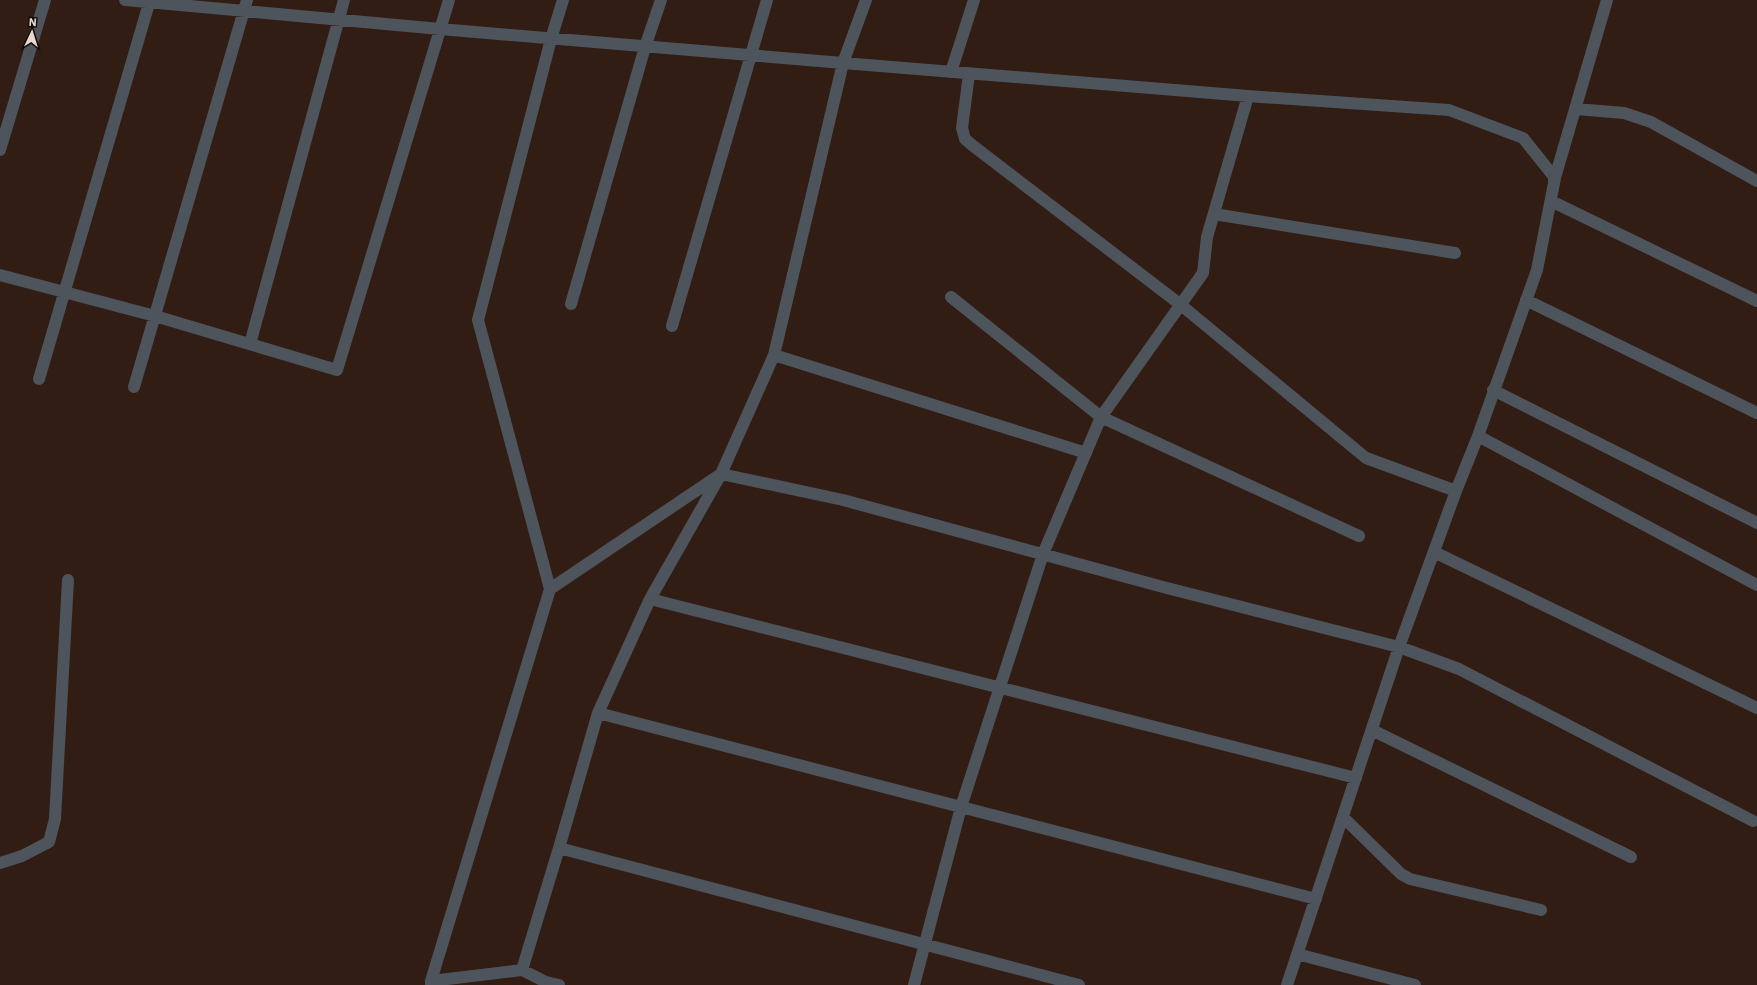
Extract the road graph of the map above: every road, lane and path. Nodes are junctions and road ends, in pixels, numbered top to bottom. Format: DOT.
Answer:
graph roads {
  1 [pos="45,0"];
  2 [pos="125,0"];
  3 [pos="344,0"];
  4 [pos="449,0"];
  5 [pos="563,0"];
  6 [pos="661,0"];
  7 [pos="767,0"];
  8 [pos="866,0"];
  9 [pos="974,0"];
  10 [pos="1607,0"];
  11 [pos="149,1"];
  12 [pos="245,6"];
  13 [pos="338,20"];
  14 [pos="440,29"];
  15 [pos="552,39"];
  16 [pos="645,47"];
  17 [pos="751,55"];
  18 [pos="843,63"];
  19 [pos="951,72"];
  20 [pos="969,74"];
  21 [pos="1248,96"];
  22 [pos="1576,109"];
  23 [pos="0,150"];
  24 [pos="1554,181"];
  25 [pos="1757,181"];
  26 [pos="1551,201"];
  27 [pos="1214,214"];
  28 [pos="1455,253"];
  29 [pos="0,275"];
  30 [pos="65,291"];
  31 [pos="951,297"];
  32 [pos="1526,300"];
  33 [pos="1757,301"];
  34 [pos="571,304"];
  35 [pos="1181,305"];
  36 [pos="155,316"];
  37 [pos="672,326"];
  38 [pos="250,344"];
  39 [pos="774,355"];
  40 [pos="39,379"];
  41 [pos="134,387"];
  42 [pos="1493,390"];
  43 [pos="1757,413"];
  44 [pos="1101,417"];
  45 [pos="1478,436"];
  46 [pos="1086,454"];
  47 [pos="721,474"];
  48 [pos="1456,491"];
  49 [pos="1757,522"];
  50 [pos="1359,536"];
  51 [pos="1434,552"];
  52 [pos="1042,554"];
  53 [pos="68,580"];
  54 [pos="1757,585"];
  55 [pos="550,589"];
  56 [pos="650,599"];
  57 [pos="1399,647"];
  58 [pos="1000,688"];
  59 [pos="1757,708"];
  60 [pos="598,712"];
  61 [pos="1372,730"];
  62 [pos="1356,778"];
  63 [pos="961,807"];
  64 [pos="1343,817"];
  65 [pos="1753,821"];
  66 [pos="560,848"];
  67 [pos="1631,857"];
  68 [pos="0,863"];
  69 [pos="1316,899"];
  70 [pos="1541,910"];
  71 [pos="926,944"];
  72 [pos="1297,954"];
  73 [pos="522,970"];
  74 [pos="431,983"];
  75 [pos="559,985"];
  76 [pos="914,985"];
  77 [pos="1079,985"];
  78 [pos="1287,985"];
  79 [pos="1415,985"];
  1 -- 23 [label="street"];
  2 -- 11 [label="street"];
  3 -- 13 [label="street"];
  4 -- 14 [label="street"];
  5 -- 15 [label="street"];
  6 -- 16 [label="street"];
  7 -- 17 [label="street"];
  8 -- 18 [label="street"];
  9 -- 19 [label="street"];
  10 -- 22 [label="street"];
  11 -- 12 [label="street"];
  11 -- 30 [label="street"];
  12 -- 13 [label="street"];
  12 -- 36 [label="street"];
  13 -- 14 [label="street"];
  13 -- 38 [label="street"];
  14 -- 15 [label="street"];
  14 -- 38 [label="street"];
  15 -- 16 [label="street"];
  15 -- 55 [label="street"];
  16 -- 17 [label="street"];
  16 -- 34 [label="street"];
  17 -- 18 [label="street"];
  17 -- 37 [label="street"];
  18 -- 19 [label="street"];
  18 -- 39 [label="street"];
  19 -- 20 [label="street"];
  20 -- 21 [label="street"];
  20 -- 35 [label="street"];
  21 -- 24 [label="street"];
  21 -- 27 [label="street"];
  22 -- 24 [label="street"];
  22 -- 25 [label="street"];
  24 -- 26 [label="street"];
  26 -- 32 [label="street"];
  26 -- 33 [label="street"];
  27 -- 28 [label="street"];
  27 -- 35 [label="street"];
  29 -- 30 [label="street"];
  30 -- 36 [label="street"];
  30 -- 40 [label="street"];
  31 -- 44 [label="street"];
  32 -- 42 [label="street"];
  32 -- 43 [label="street"];
  35 -- 44 [label="street"];
  35 -- 48 [label="street"];
  36 -- 38 [label="street"];
  36 -- 41 [label="street"];
  39 -- 46 [label="street"];
  39 -- 47 [label="street"];
  42 -- 45 [label="street"];
  42 -- 49 [label="street"];
  44 -- 46 [label="street"];
  44 -- 50 [label="street"];
  45 -- 48 [label="street"];
  45 -- 54 [label="street"];
  46 -- 52 [label="street"];
  47 -- 52 [label="street"];
  47 -- 55 [label="street"];
  47 -- 56 [label="street"];
  48 -- 51 [label="street"];
  51 -- 57 [label="street"];
  51 -- 59 [label="street"];
  52 -- 57 [label="street"];
  52 -- 58 [label="street"];
  53 -- 68 [label="street"];
  55 -- 74 [label="street"];
  56 -- 58 [label="street"];
  56 -- 60 [label="street"];
  57 -- 61 [label="street"];
  57 -- 65 [label="street"];
  58 -- 62 [label="street"];
  58 -- 63 [label="street"];
  60 -- 63 [label="street"];
  60 -- 66 [label="street"];
  61 -- 62 [label="street"];
  61 -- 67 [label="street"];
  62 -- 64 [label="street"];
  63 -- 69 [label="street"];
  63 -- 71 [label="street"];
  64 -- 69 [label="street"];
  64 -- 70 [label="street"];
  66 -- 71 [label="street"];
  66 -- 73 [label="street"];
  69 -- 72 [label="street"];
  71 -- 76 [label="street"];
  71 -- 77 [label="street"];
  72 -- 78 [label="street"];
  72 -- 79 [label="street"];
  73 -- 74 [label="street"];
  73 -- 75 [label="street"];
}
